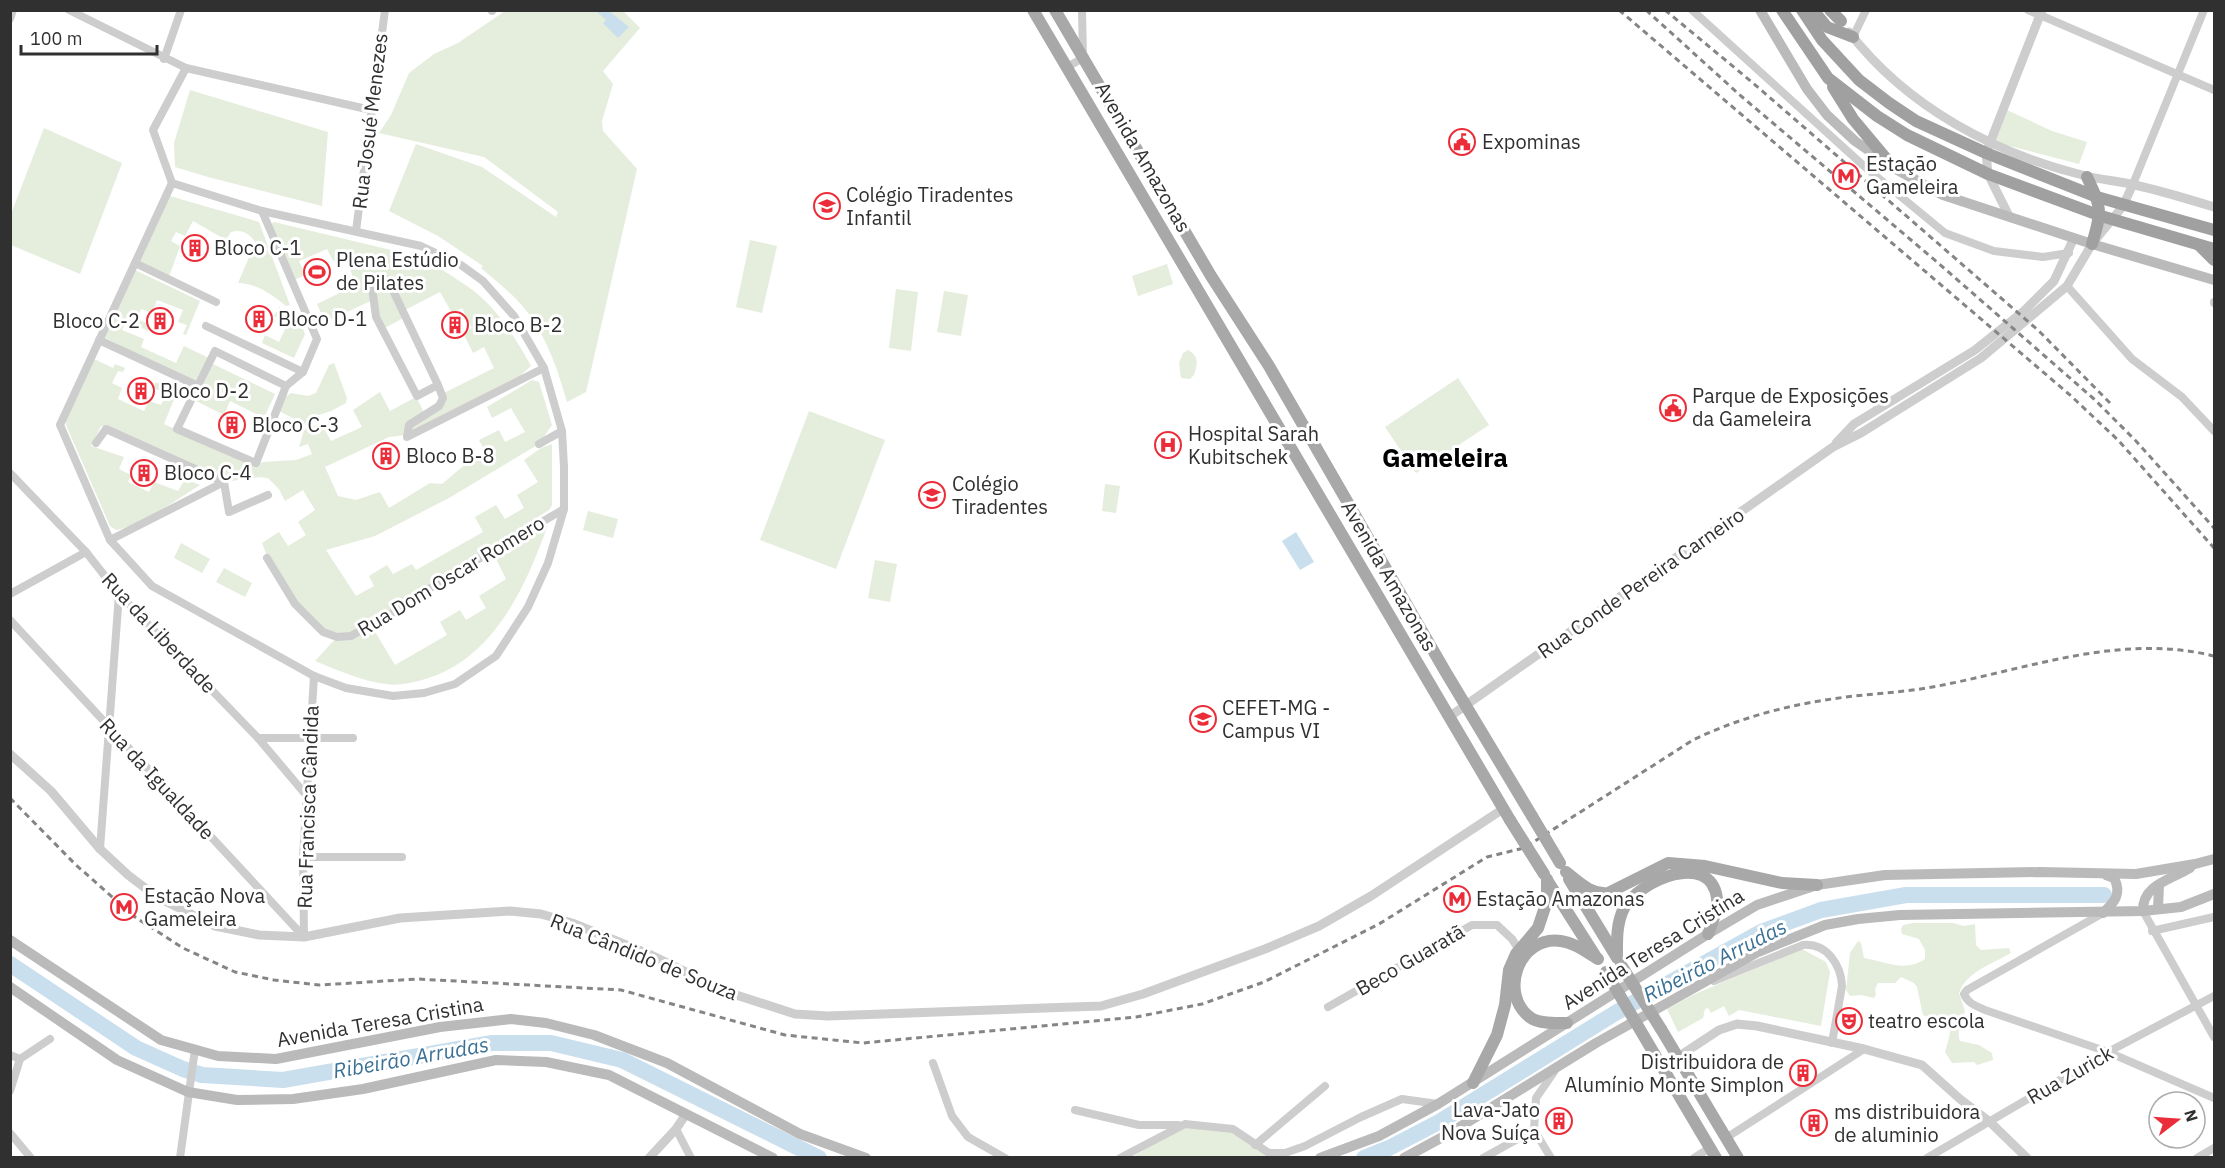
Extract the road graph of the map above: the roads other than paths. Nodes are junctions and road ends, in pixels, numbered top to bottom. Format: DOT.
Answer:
graph roads {
  1 [pos="13,10"];
  2 [pos="69,10"];
  3 [pos="181,10"];
  4 [pos="385,10"];
  5 [pos="1033,10"];
  6 [pos="1082,10"];
  7 [pos="1692,10"];
  8 [pos="1760,10"];
  9 [pos="1782,10"];
  10 [pos="1802,10"];
  11 [pos="1813,10"];
  12 [pos="1866,10"];
  13 [pos="2028,10"];
  14 [pos="2204,10"];
  15 [pos="1057,11"];
  16 [pos="2041,13"];
  17 [pos="1834,14"];
  18 [pos="10,19"];
  19 [pos="1853,37"];
  20 [pos="1083,58"];
  21 [pos="164,59"];
  22 [pos="1068,67"];
  23 [pos="186,68"];
  24 [pos="2178,74"];
  25 [pos="1828,78"];
  26 [pos="2214,90"];
  27 [pos="371,110"];
  28 [pos="1988,148"];
  29 [pos="1894,168"];
  30 [pos="1988,174"];
  31 [pos="2087,177"];
  32 [pos="172,183"];
  33 [pos="2133,184"];
  34 [pos="2097,197"];
  35 [pos="2123,206"];
  36 [pos="2214,207"];
  37 [pos="262,212"];
  38 [pos="2009,216"];
  39 [pos="2106,218"];
  40 [pos="2214,230"];
  41 [pos="356,231"];
  42 [pos="2074,238"];
  43 [pos="2196,243"];
  44 [pos="2092,244"];
  45 [pos="2214,249"];
  46 [pos="2068,253"];
  47 [pos="441,254"];
  48 [pos="2214,260"];
  49 [pos="135,262"];
  50 [pos="422,264"];
  51 [pos="2214,279"];
  52 [pos="2067,286"];
  53 [pos="216,302"];
  54 [pos="206,326"];
  55 [pos="99,340"];
  56 [pos="544,368"];
  57 [pos="303,372"];
  58 [pos="438,385"];
  59 [pos="198,386"];
  60 [pos="286,386"];
  61 [pos="562,431"];
  62 [pos="2214,431"];
  63 [pos="96,443"];
  64 [pos="539,444"];
  65 [pos="1833,447"];
  66 [pos="10,473"];
  67 [pos="224,482"];
  68 [pos="268,495"];
  69 [pos="564,509"];
  70 [pos="110,540"];
  71 [pos="86,552"];
  72 [pos="267,558"];
  73 [pos="10,594"];
  74 [pos="119,594"];
  75 [pos="10,620"];
  76 [pos="314,676"];
  77 [pos="1466,705"];
  78 [pos="1449,717"];
  79 [pos="108,727"];
  80 [pos="258,738"];
  81 [pos="310,738"];
  82 [pos="353,738"];
  83 [pos="10,754"];
  84 [pos="306,795"];
  85 [pos="1507,815"];
  86 [pos="1531,815"];
  87 [pos="100,849"];
  88 [pos="303,856"];
  89 [pos="402,857"];
  90 [pos="2214,859"];
  91 [pos="2195,864"];
  92 [pos="1563,868"];
  93 [pos="2101,873"];
  94 [pos="1545,877"];
  95 [pos="1817,885"];
  96 [pos="2159,885"];
  97 [pos="2214,894"];
  98 [pos="2158,909"];
  99 [pos="2143,911"];
  100 [pos="2103,913"];
  101 [pos="2214,917"];
  102 [pos="2152,931"];
  103 [pos="1708,934"];
  104 [pos="304,937"];
  105 [pos="10,940"];
  106 [pos="1519,950"];
  107 [pos="1598,959"];
  108 [pos="1619,962"];
  109 [pos="10,987"];
  110 [pos="1691,991"];
  111 [pos="2214,996"];
  112 [pos="2196,1006"];
  113 [pos="1328,1007"];
  114 [pos="1567,1023"];
  115 [pos="2214,1037"];
  116 [pos="50,1039"];
  117 [pos="1832,1043"];
  118 [pos="1864,1048"];
  119 [pos="195,1049"];
  120 [pos="2108,1052"];
  121 [pos="10,1055"];
  122 [pos="1678,1057"];
  123 [pos="20,1059"];
  124 [pos="933,1063"];
  125 [pos="1560,1064"];
  126 [pos="1473,1083"];
  127 [pos="1324,1086"];
  128 [pos="188,1087"];
  129 [pos="10,1091"];
  130 [pos="2214,1098"];
  131 [pos="1438,1104"];
  132 [pos="1075,1110"];
  133 [pos="686,1114"];
  134 [pos="1990,1122"];
  135 [pos="1185,1124"];
  136 [pos="676,1129"];
  137 [pos="1534,1130"];
  138 [pos="10,1133"];
  139 [pos="1726,1138"];
  140 [pos="1254,1145"];
  141 [pos="2214,1148"];
  142 [pos="1713,1153"];
  143 [pos="1938,1154"];
  144 [pos="31,1158"];
  145 [pos="180,1158"];
  146 [pos="649,1158"];
  147 [pos="691,1158"];
  148 [pos="773,1158"];
  149 [pos="866,1158"];
  150 [pos="1005,1158"];
  151 [pos="1119,1158"];
  152 [pos="1320,1158"];
  153 [pos="1404,1158"];
  154 [pos="1483,1158"];
  155 [pos="1551,1158"];
  156 [pos="1694,1158"];
  157 [pos="1737,1158"];
  158 [pos="1927,1158"];
  159 [pos="2026,1158"];
  160 [pos="2197,1158"];
  1 -- 18 [label="street"];
  2 -- 21 [label="street"];
  3 -- 21 [label="street"];
  4 -- 27 [label="street, Rua Josué Menezes"];
  5 -- 22 [label="main road, Avenida Amazonas"];
  6 -- 20 [label="street"];
  7 -- 46 [label="street"];
  8 -- 29 [label="main road"];
  9 -- 25 [label="highway"];
  10 -- 28 [label="highway"];
  11 -- 19 [label="highway"];
  12 -- 19 [label="street"];
  13 -- 16 [label="street"];
  14 -- 24 [label="street"];
  15 -- 20 [label="main road, Avenida Amazonas"];
  16 -- 24 [label="street"];
  16 -- 28 [label="street"];
  17 -- 19 [label="street"];
  19 -- 28 [label="street"];
  20 -- 22 [label="street"];
  20 -- 77 [label="main road, Avenida Amazonas"];
  21 -- 23 [label="street"];
  22 -- 78 [label="main road, Avenida Amazonas"];
  23 -- 27 [label="street"];
  23 -- 32 [label="street"];
  24 -- 26 [label="street"];
  24 -- 33 [label="street"];
  25 -- 29 [label="highway"];
  25 -- 30 [label="highway"];
  27 -- 41 [label="street, Rua Josué Menezes"];
  28 -- 30 [label="street"];
  28 -- 31 [label="street"];
  28 -- 34 [label="highway"];
  29 -- 38 [label="main road"];
  30 -- 38 [label="street"];
  30 -- 39 [label="highway"];
  31 -- 33 [label="street"];
  31 -- 34 [label="highway"];
  32 -- 37 [label="street, Rua Dom Oscar Romero"];
  32 -- 49 [label="street, Rua Dom Oscar Romero"];
  33 -- 35 [label="street"];
  33 -- 36 [label="street"];
  34 -- 35 [label="highway"];
  34 -- 39 [label="highway"];
  35 -- 39 [label="street"];
  35 -- 40 [label="highway"];
  37 -- 41 [label="street, Rua Dom Oscar Romero"];
  37 -- 57 [label="street"];
  38 -- 42 [label="main road"];
  39 -- 43 [label="highway"];
  39 -- 44 [label="highway"];
  41 -- 47 [label="street, Rua Dom Oscar Romero"];
  42 -- 44 [label="main road"];
  42 -- 46 [label="street, Rua Conde Pereira Carneiro"];
  43 -- 45 [label="highway"];
  43 -- 48 [label="highway"];
  44 -- 51 [label="main road"];
  44 -- 52 [label="street, Rua Conde Pereira Carneiro"];
  46 -- 65 [label="street, Rua Conde Pereira Carneiro"];
  47 -- 50 [label="street"];
  47 -- 56 [label="street, Rua Dom Oscar Romero"];
  49 -- 53 [label="street"];
  49 -- 55 [label="street, Rua Dom Oscar Romero"];
  52 -- 62 [label="street"];
  52 -- 65 [label="street, Rua Conde Pereira Carneiro"];
  54 -- 57 [label="street"];
  55 -- 59 [label="street"];
  55 -- 70 [label="street, Rua Dom Oscar Romero"];
  56 -- 58 [label="street"];
  56 -- 61 [label="street, Rua Dom Oscar Romero"];
  57 -- 60 [label="street"];
  58 -- 58 [label="street"];
  59 -- 60 [label="street"];
  59 -- 60 [label="street"];
  61 -- 64 [label="street"];
  61 -- 69 [label="street, Rua Dom Oscar Romero"];
  63 -- 67 [label="street"];
  65 -- 77 [label="street, Rua Conde Pereira Carneiro"];
  66 -- 71 [label="street, Rua da Liberdade"];
  67 -- 68 [label="street"];
  67 -- 70 [label="street"];
  69 -- 72 [label="street, Rua Dom Oscar Romero"];
  69 -- 76 [label="street, Rua Dom Oscar Romero"];
  70 -- 76 [label="street, Rua Dom Oscar Romero"];
  71 -- 73 [label="street"];
  71 -- 74 [label="street, Rua da Liberdade"];
  74 -- 79 [label="street"];
  74 -- 80 [label="street, Rua da Liberdade"];
  75 -- 79 [label="street, Rua da Igualdade"];
  76 -- 81 [label="street, Rua Francisca Cândida"];
  77 -- 78 [label="street, Rua Conde Pereira Carneiro"];
  77 -- 86 [label="main road, Avenida Amazonas"];
  78 -- 85 [label="main road, Avenida Amazonas"];
  79 -- 87 [label="street"];
  79 -- 104 [label="street, Rua da Igualdade"];
  80 -- 81 [label="street"];
  80 -- 84 [label="street, Rua da Liberdade"];
  81 -- 82 [label="street"];
  81 -- 84 [label="street, Rua Francisca Cândida"];
  83 -- 87 [label="street, Rua Cândido de Souza"];
  84 -- 88 [label="street, Rua Francisca Cândida"];
  85 -- 86 [label="main road"];
  85 -- 94 [label="main road, Avenida Amazonas, bridge"];
  85 -- 104 [label="street, Rua Cândido de Souza"];
  86 -- 92 [label="main road, Avenida Amazonas, bridge"];
  87 -- 104 [label="street, Rua Cândido de Souza"];
  88 -- 89 [label="street"];
  88 -- 104 [label="street, Rua Francisca Cândida"];
  90 -- 91 [label="main road, Avenida Teresa Cristina"];
  91 -- 93 [label="main road, Avenida Teresa Cristina"];
  91 -- 96 [label="main road"];
  92 -- 95 [label="main road"];
  92 -- 108 [label="main road, Avenida Amazonas"];
  93 -- 95 [label="main road, Avenida Teresa Cristina"];
  93 -- 100 [label="main road"];
  94 -- 106 [label="main road"];
  94 -- 107 [label="main road, Avenida Amazonas"];
  95 -- 103 [label="main road, Avenida Teresa Cristina"];
  96 -- 98 [label="main road"];
  96 -- 99 [label="main road"];
  97 -- 98 [label="main road"];
  98 -- 99 [label="main road"];
  99 -- 100 [label="main road"];
  99 -- 102 [label="street"];
  100 -- 110 [label="main road"];
  100 -- 120 [label="street"];
  101 -- 102 [label="street"];
  102 -- 112 [label="street"];
  103 -- 108 [label="main road"];
  103 -- 114 [label="main road, Avenida Teresa Cristina"];
  105 -- 119 [label="main road, Avenida Teresa Cristina"];
  106 -- 113 [label="street, Beco Guaratã"];
  106 -- 126 [label="main road"];
  107 -- 114 [label="main road"];
  107 -- 142 [label="main road, Avenida Amazonas, bridge"];
  108 -- 122 [label="main road, Avenida Amazonas, bridge"];
  109 -- 128 [label="main road"];
  110 -- 117 [label="street"];
  110 -- 125 [label="main road"];
  111 -- 112 [label="street, Rua Zurick"];
  112 -- 115 [label="street"];
  112 -- 120 [label="street, Rua Zurick"];
  114 -- 126 [label="main road, Avenida Teresa Cristina"];
  116 -- 123 [label="street"];
  117 -- 118 [label="street"];
  117 -- 122 [label="street"];
  118 -- 134 [label="street"];
  118 -- 139 [label="street"];
  119 -- 128 [label="street"];
  119 -- 149 [label="main road, Avenida Teresa Cristina"];
  120 -- 130 [label="street"];
  120 -- 134 [label="street, Rua Zurick"];
  121 -- 123 [label="street"];
  122 -- 139 [label="main road, Avenida Amazonas"];
  123 -- 129 [label="street"];
  124 -- 150 [label="street"];
  125 -- 137 [label="street"];
  125 -- 153 [label="main road"];
  126 -- 131 [label="main road, Avenida Teresa Cristina"];
  127 -- 140 [label="street"];
  128 -- 133 [label="main road"];
  128 -- 145 [label="street"];
  131 -- 140 [label="street"];
  131 -- 152 [label="main road, Avenida Teresa Cristina"];
  132 -- 135 [label="street"];
  133 -- 136 [label="street"];
  133 -- 148 [label="main road"];
  134 -- 143 [label="street, Rua Zurick"];
  134 -- 159 [label="street"];
  135 -- 140 [label="street"];
  135 -- 151 [label="street"];
  136 -- 146 [label="street"];
  136 -- 147 [label="street"];
  137 -- 154 [label="street"];
  137 -- 155 [label="street"];
  138 -- 144 [label="street"];
  139 -- 157 [label="main road, Avenida Amazonas"];
  141 -- 160 [label="street"];
  142 -- 156 [label="street"];
  143 -- 158 [label="street, Rua Zurick"];
}
